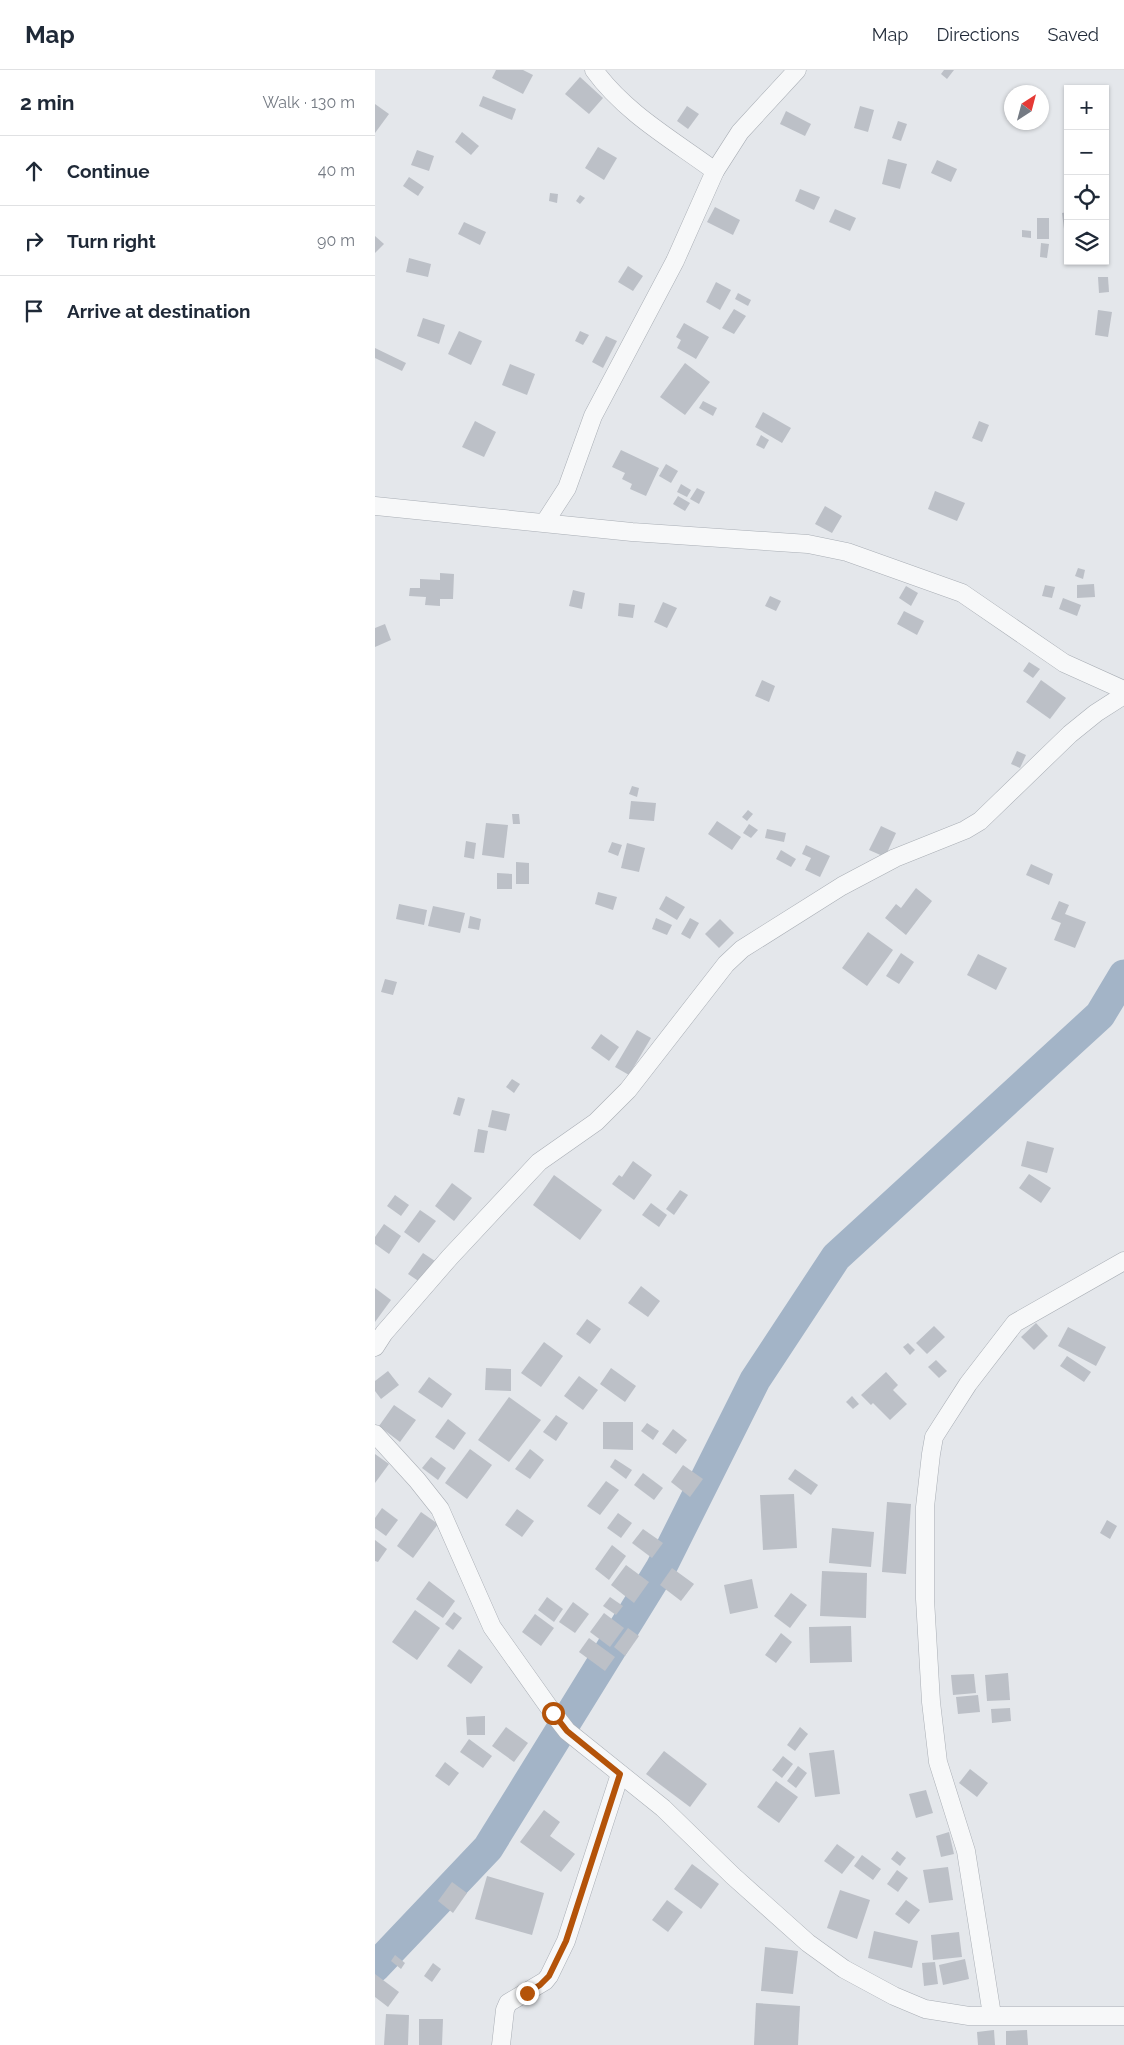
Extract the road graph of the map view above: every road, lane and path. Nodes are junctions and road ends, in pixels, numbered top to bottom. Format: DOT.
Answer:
graph roads {
  1 [pos="594,70"];
  2 [pos="797,70"];
  3 [pos="715,171"];
  4 [pos="375,506"];
  5 [pos="545,522"];
  6 [pos="1124,690"];
  7 [pos="1124,695"];
  8 [pos="1124,1260"];
  9 [pos="375,1347"];
  10 [pos="375,1434"];
  11 [pos="620,1774"];
  12 [pos="992,2015"];
  13 [pos="1124,2016"];
  14 [pos="501,2045"];
  1 -- 3 [label="street"];
  2 -- 3 [label="street"];
  3 -- 5 [label="street"];
  4 -- 5 [label="street"];
  5 -- 6 [label="street"];
  7 -- 9 [label="street"];
  8 -- 12 [label="street"];
  10 -- 11 [label="street"];
  11 -- 12 [label="street"];
  11 -- 14 [label="street"];
  12 -- 13 [label="street"];
}
